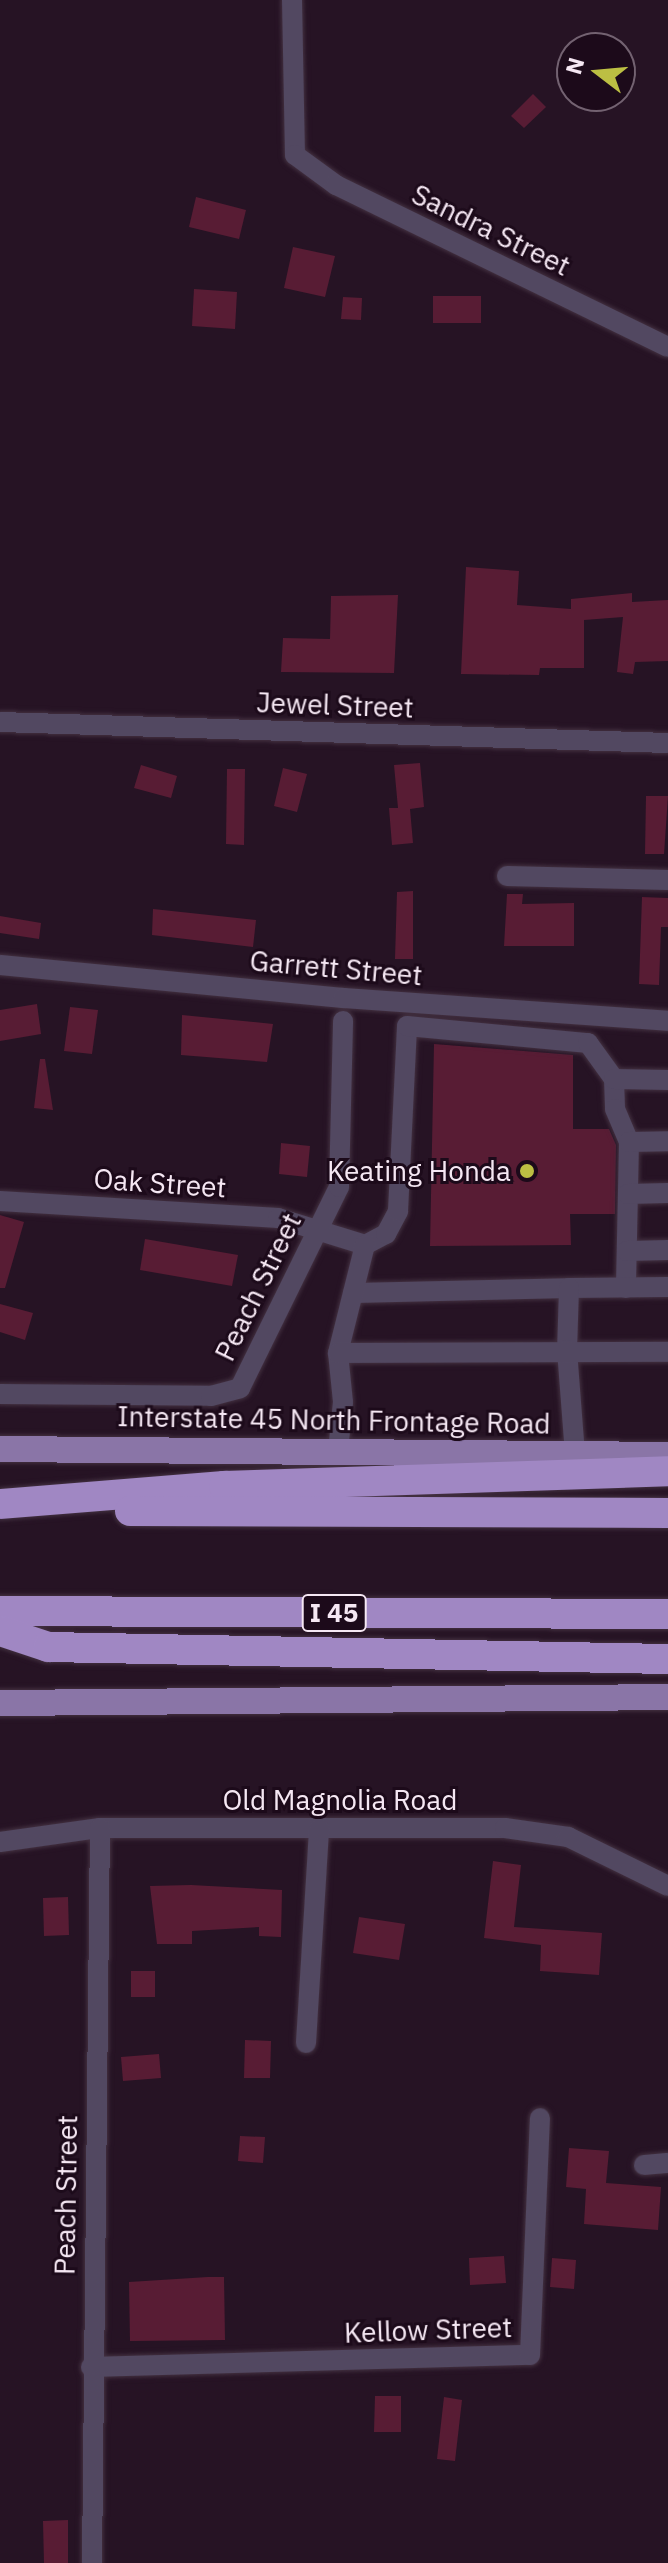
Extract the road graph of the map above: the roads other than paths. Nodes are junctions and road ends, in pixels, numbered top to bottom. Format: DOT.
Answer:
graph roads {
  1 [pos="292,0"];
  2 [pos="668,347"];
  3 [pos="0,722"];
  4 [pos="668,743"];
  5 [pos="507,876"];
  6 [pos="668,880"];
  7 [pos="0,965"];
  8 [pos="343,1021"];
  9 [pos="668,1021"];
  10 [pos="614,1079"];
  11 [pos="668,1080"];
  12 [pos="668,1141"];
  13 [pos="629,1142"];
  14 [pos="668,1193"];
  15 [pos="628,1194"];
  16 [pos="0,1201"];
  17 [pos="313,1232"];
  18 [pos="365,1245"];
  19 [pos="668,1250"];
  20 [pos="627,1251"];
  21 [pos="668,1287"];
  22 [pos="569,1288"];
  23 [pos="626,1288"];
  24 [pos="353,1293"];
  25 [pos="567,1350"];
  26 [pos="668,1352"];
  27 [pos="338,1353"];
  28 [pos="0,1394"];
  29 [pos="0,1449"];
  30 [pos="338,1451"];
  31 [pos="575,1455"];
  32 [pos="668,1455"];
  33 [pos="668,1471"];
  34 [pos="0,1504"];
  35 [pos="0,1511"];
  36 [pos="668,1513"];
  37 [pos="0,1611"];
  38 [pos="668,1614"];
  39 [pos="0,1631"];
  40 [pos="668,1659"];
  41 [pos="668,1697"];
  42 [pos="0,1703"];
  43 [pos="100,1828"];
  44 [pos="319,1828"];
  45 [pos="0,1842"];
  46 [pos="668,1886"];
  47 [pos="306,2043"];
  48 [pos="540,2118"];
  49 [pos="668,2163"];
  50 [pos="644,2165"];
  51 [pos="91,2367"];
  52 [pos="92,2563"];
  1 -- 2 [label="street, Sandra Street"];
  3 -- 4 [label="street, Jewel Street"];
  5 -- 6 [label="street"];
  7 -- 9 [label="street, Garrett Street"];
  8 -- 17 [label="street, Peach Street"];
  10 -- 11 [label="street"];
  10 -- 13 [label="street"];
  10 -- 18 [label="street"];
  12 -- 13 [label="street"];
  13 -- 15 [label="street"];
  14 -- 15 [label="street"];
  15 -- 20 [label="street"];
  16 -- 17 [label="street, Oak Street"];
  17 -- 18 [label="street, Oak Street"];
  17 -- 28 [label="street, Peach Street"];
  18 -- 24 [label="street"];
  19 -- 20 [label="street"];
  20 -- 23 [label="street"];
  21 -- 23 [label="street"];
  22 -- 23 [label="street"];
  22 -- 24 [label="street"];
  22 -- 25 [label="street"];
  24 -- 27 [label="street"];
  25 -- 26 [label="street"];
  25 -- 27 [label="street"];
  25 -- 31 [label="street"];
  27 -- 30 [label="street"];
  29 -- 30 [label="main road, Interstate 45 North Frontage Road"];
  30 -- 31 [label="main road, Interstate 45 North Frontage Road"];
  31 -- 32 [label="main road, Interstate 45 North Frontage Road"];
  33 -- 34 [label="highway"];
  35 -- 36 [label="highway"];
  37 -- 38 [label="highway, I 45"];
  39 -- 40 [label="highway"];
  41 -- 42 [label="main road"];
  43 -- 44 [label="street, Old Magnolia Road"];
  43 -- 45 [label="street, Old Magnolia Road"];
  43 -- 51 [label="street, Peach Street"];
  44 -- 46 [label="street, Old Magnolia Road"];
  44 -- 47 [label="street"];
  48 -- 51 [label="street, Kellow Street"];
  49 -- 50 [label="street"];
  51 -- 52 [label="street, Peach Street"];
}
